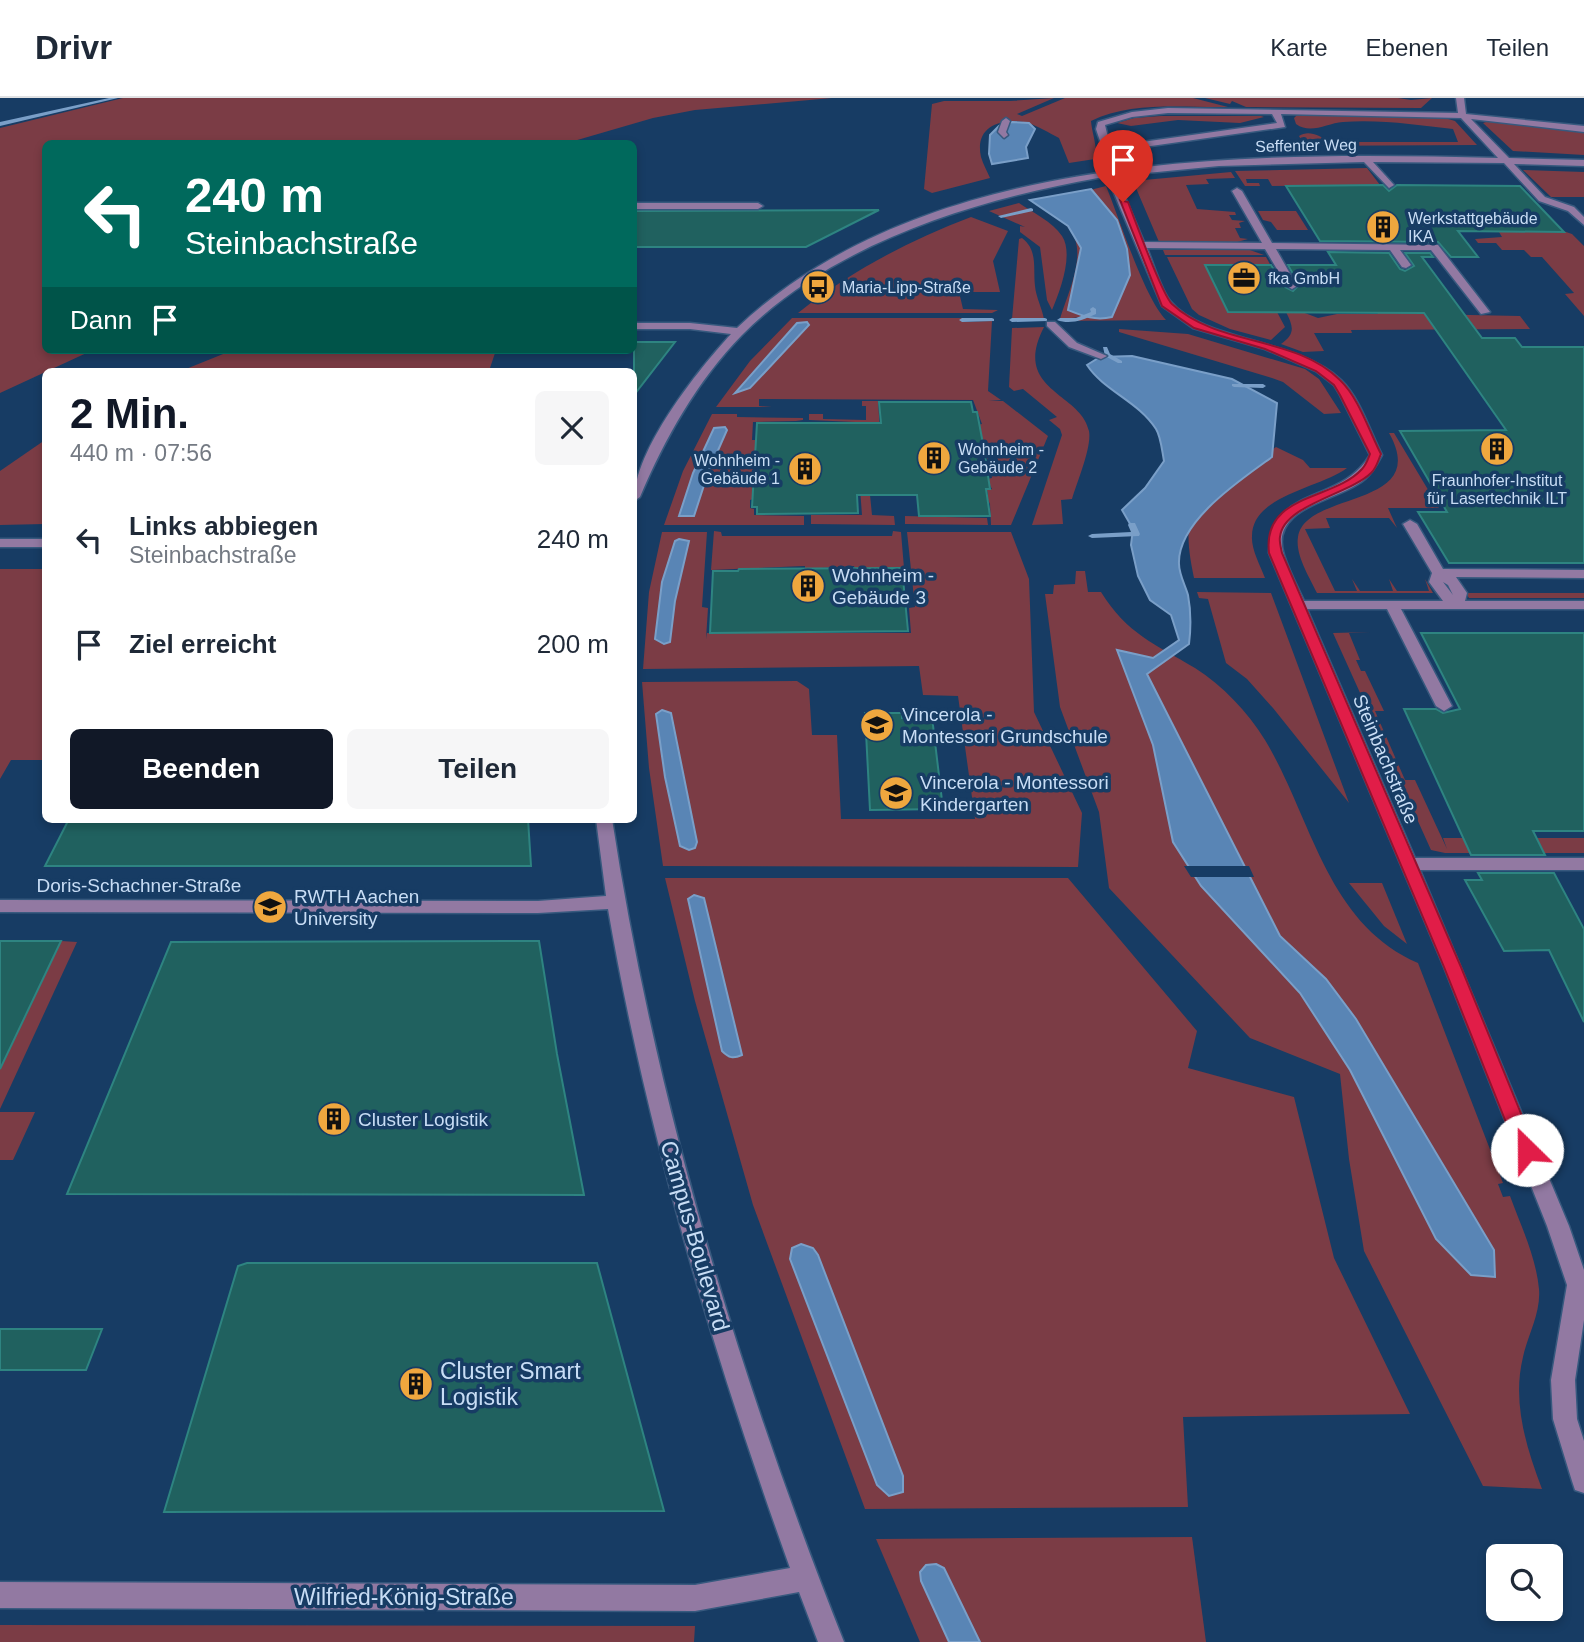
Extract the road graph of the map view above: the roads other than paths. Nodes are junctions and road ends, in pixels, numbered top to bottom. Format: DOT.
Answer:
graph roads {
  1 [pos="1460,98"];
  2 [pos="1237,102"];
  3 [pos="1239,112"];
  4 [pos="1275,112"];
  5 [pos="1462,114"];
  6 [pos="1006,121"];
  7 [pos="1584,129"];
  8 [pos="1004,135"];
  9 [pos="1366,159"];
  10 [pos="1504,160"];
  11 [pos="1584,163"];
  12 [pos="1110,173"];
  13 [pos="1389,185"];
  14 [pos="1237,191"];
  15 [pos="637,206"];
  16 [pos="758,206"];
  17 [pos="1584,222"];
  18 [pos="1142,245"];
  19 [pos="1269,246"];
  20 [pos="1393,247"];
  21 [pos="1406,265"];
  22 [pos="1292,286"];
  23 [pos="1485,312"];
  24 [pos="1051,324"];
  25 [pos="637,326"];
  26 [pos="739,332"];
  27 [pos="1101,356"];
  28 [pos="637,490"];
  29 [pos="1410,524"];
  30 [pos="0,543"];
  31 [pos="42,543"];
  32 [pos="1439,573"];
  33 [pos="1584,573"];
  34 [pos="1298,605"];
  35 [pos="1392,605"];
  36 [pos="1457,605"];
  37 [pos="1584,605"];
  38 [pos="1444,706"];
  39 [pos="605,823"];
  40 [pos="1409,864"];
  41 [pos="1584,864"];
  42 [pos="615,902"];
  43 [pos="0,906"];
  44 [pos="1576,1351"];
  45 [pos="1584,1481"];
  46 [pos="806,1578"];
  47 [pos="0,1595"];
  48 [pos="831,1642"];
  1 -- 5 [label="street"];
  2 -- 3 [label="street"];
  3 -- 4 [label="street, Seffenter Weg"];
  3 -- 4 [label="street, Seffenter Weg"];
  4 -- 5 [label="street, Seffenter Weg"];
  5 -- 7 [label="street, Seffenter Weg"];
  5 -- 10 [label="street"];
  6 -- 8 [label="street"];
  9 -- 10 [label="street, Seffenter Weg"];
  9 -- 12 [label="street, Seffenter Weg"];
  9 -- 13 [label="street"];
  10 -- 11 [label="street, Seffenter Weg"];
  10 -- 17 [label="street"];
  12 -- 18 [label="street, Steinbachstraße"];
  12 -- 26 [label="street"];
  14 -- 19 [label="street"];
  15 -- 16 [label="street"];
  18 -- 19 [label="street"];
  18 -- 34 [label="street, Steinbachstraße"];
  19 -- 20 [label="street"];
  19 -- 22 [label="street"];
  20 -- 21 [label="street"];
  20 -- 23 [label="street"];
  24 -- 27 [label="street"];
  25 -- 26 [label="street"];
  26 -- 28 [label="street"];
  29 -- 32 [label="street"];
  30 -- 31 [label="street"];
  32 -- 33 [label="street"];
  32 -- 36 [label="street"];
  34 -- 35 [label="street"];
  34 -- 40 [label="street, Steinbachstraße"];
  35 -- 36 [label="street"];
  35 -- 38 [label="street"];
  36 -- 37 [label="street"];
  39 -- 42 [label="street, Campus-Boulevard"];
  40 -- 41 [label="street"];
  40 -- 44 [label="street, Steinbachstraße"];
  42 -- 43 [label="street, Doris-Schachner-Straße"];
  42 -- 46 [label="street, Campus-Boulevard"];
  44 -- 45 [label="street, Steinbachstraße"];
  46 -- 47 [label="street, Wilfried-König-Straße"];
  46 -- 48 [label="street, Campus-Boulevard"];
}
